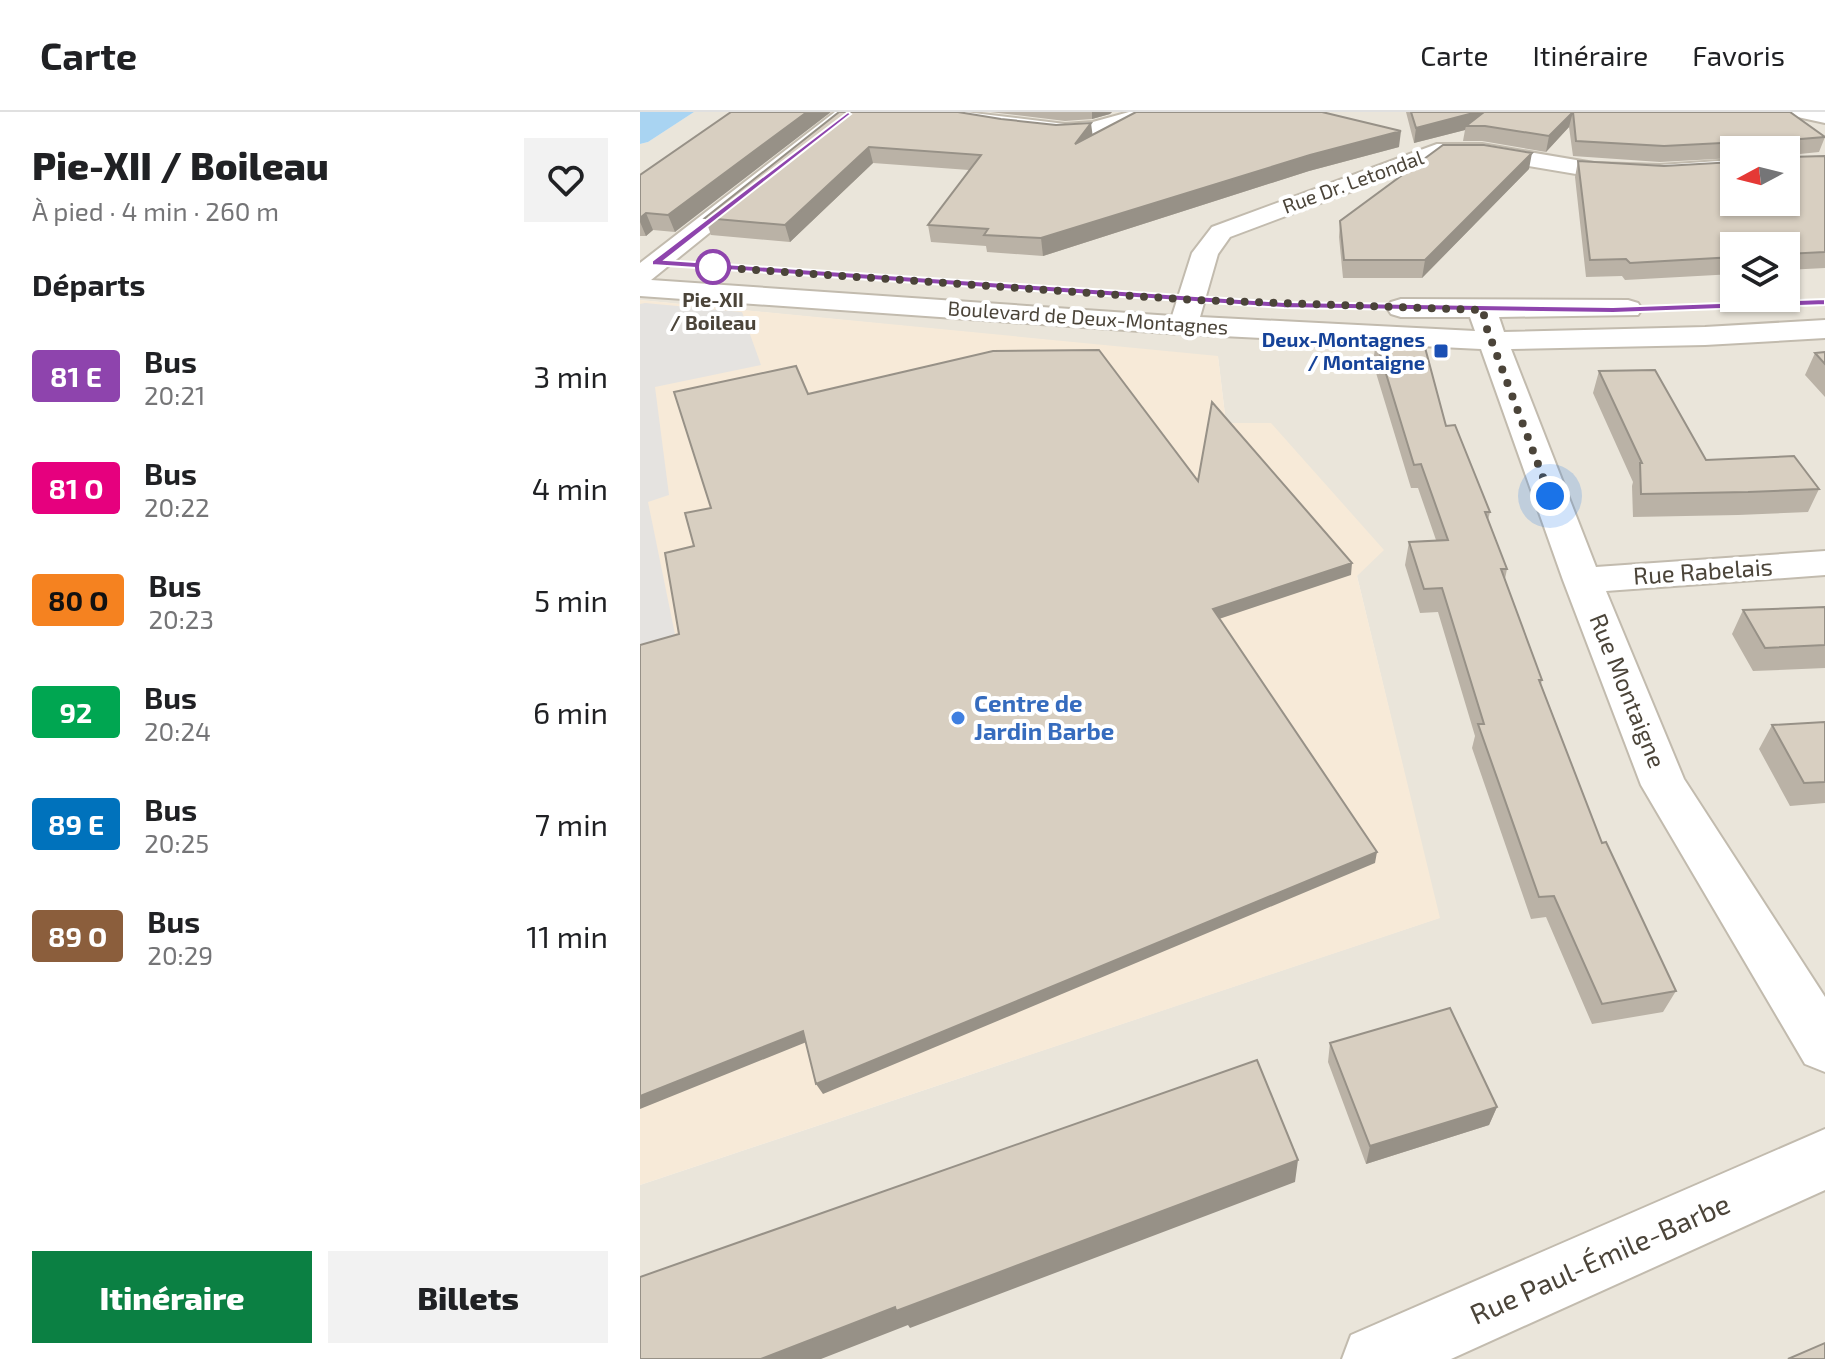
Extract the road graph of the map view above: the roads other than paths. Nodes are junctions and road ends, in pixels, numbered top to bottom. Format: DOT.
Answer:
graph roads {
  1 [pos="848,112"];
  2 [pos="924,112"];
  3 [pos="1147,112"];
  4 [pos="1800,112"];
  5 [pos="1825,117"];
  6 [pos="1720,168"];
  7 [pos="645,267"];
  8 [pos="640,288"];
  9 [pos="1345,306"];
  10 [pos="1376,307"];
  11 [pos="1657,309"];
  12 [pos="1188,312"];
  13 [pos="1488,326"];
  14 [pos="1825,329"];
  15 [pos="1825,563"];
  16 [pos="1582,580"];
  17 [pos="1825,1046"];
  18 [pos="1825,1159"];
  19 [pos="1375,1359"];
  1 -- 7 [label="street"];
  2 -- 3 [label="street"];
  4 -- 5 [label="street"];
  6 -- 12 [label="street, Rue Dr. Letondal"];
  7 -- 12 [label="street, Boulevard de Deux-Montagnes"];
  8 -- 12 [label="street, Boulevard de Deux-Montagnes"];
  9 -- 12 [label="street, Boulevard de Deux-Montagnes"];
  10 -- 13 [label="street, Boulevard de Deux-Montagnes"];
  11 -- 13 [label="street, Boulevard de Deux-Montagnes"];
  12 -- 13 [label="street, Boulevard de Deux-Montagnes"];
  13 -- 14 [label="street, Boulevard de Deux-Montagnes"];
  13 -- 16 [label="street, Rue Montaigne"];
  15 -- 16 [label="street, Rue Rabelais"];
  16 -- 17 [label="street, Rue Montaigne"];
  18 -- 19 [label="street, Rue Paul-Émile-Barbe"];
}
